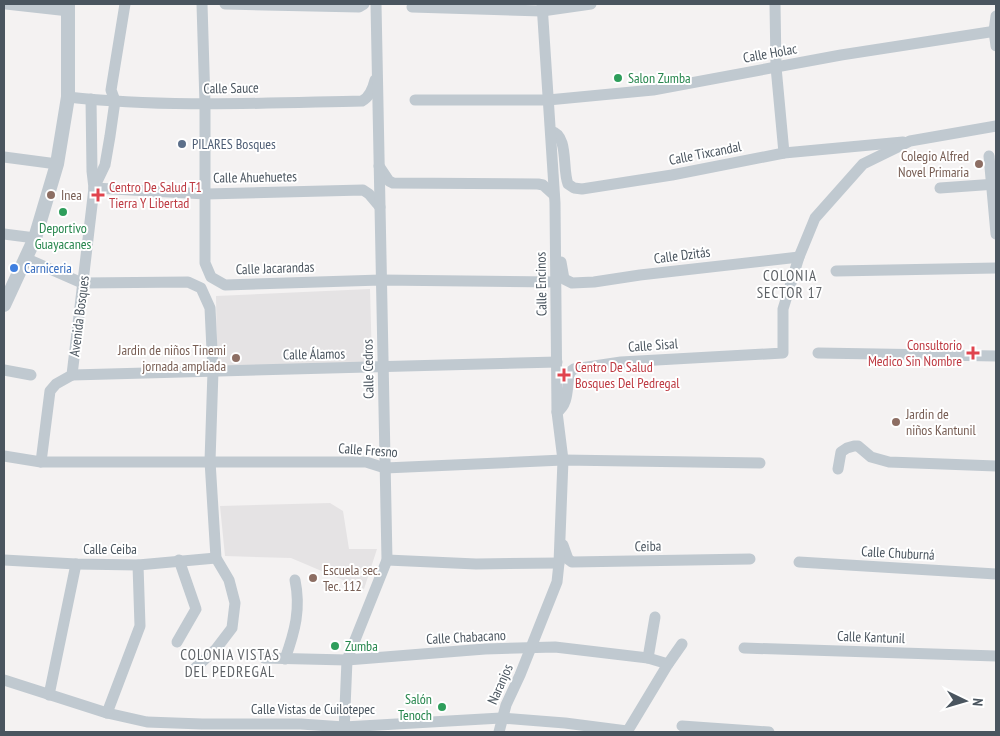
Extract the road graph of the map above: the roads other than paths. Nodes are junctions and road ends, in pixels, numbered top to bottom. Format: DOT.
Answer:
graph roads {
  1 [pos="6,4"];
  2 [pos="125,4"];
  3 [pos="202,4"];
  4 [pos="225,4"];
  5 [pos="364,4"];
  6 [pos="376,4"];
  7 [pos="590,4"];
  8 [pos="775,4"];
  9 [pos="69,7"];
  10 [pos="542,7"];
  11 [pos="412,8"];
  12 [pos="996,16"];
  13 [pos="995,31"];
  14 [pos="996,46"];
  15 [pos="776,67"];
  16 [pos="377,73"];
  17 [pos="68,97"];
  18 [pos="91,99"];
  19 [pos="415,100"];
  20 [pos="548,100"];
  21 [pos="115,102"];
  22 [pos="205,104"];
  23 [pos="996,126"];
  24 [pos="551,131"];
  25 [pos="910,141"];
  26 [pos="784,153"];
  27 [pos="989,156"];
  28 [pos="4,157"];
  29 [pos="57,164"];
  30 [pos="379,166"];
  31 [pos="994,184"];
  32 [pos="94,188"];
  33 [pos="940,188"];
  34 [pos="206,194"];
  35 [pos="554,194"];
  36 [pos="380,207"];
  37 [pos="554,230"];
  38 [pos="4,234"];
  39 [pos="996,234"];
  40 [pos="35,238"];
  41 [pos="799,257"];
  42 [pos="25,258"];
  43 [pos="996,268"];
  44 [pos="836,272"];
  45 [pos="382,280"];
  46 [pos="556,282"];
  47 [pos="568,282"];
  48 [pos="82,283"];
  49 [pos="4,304"];
  50 [pos="556,311"];
  51 [pos="818,353"];
  52 [pos="996,356"];
  53 [pos="557,362"];
  54 [pos="383,367"];
  55 [pos="4,370"];
  56 [pos="213,371"];
  57 [pos="30,375"];
  58 [pos="72,375"];
  59 [pos="557,412"];
  60 [pos="4,456"];
  61 [pos="563,460"];
  62 [pos="210,461"];
  63 [pos="41,462"];
  64 [pos="760,462"];
  65 [pos="996,466"];
  66 [pos="386,468"];
  67 [pos="838,469"];
  68 [pos="560,542"];
  69 [pos="216,558"];
  70 [pos="4,560"];
  71 [pos="179,560"];
  72 [pos="387,560"];
  73 [pos="750,560"];
  74 [pos="799,562"];
  75 [pos="559,563"];
  76 [pos="4,564"];
  77 [pos="76,564"];
  78 [pos="138,565"];
  79 [pos="996,574"];
  80 [pos="294,580"];
  81 [pos="655,616"];
  82 [pos="177,642"];
  83 [pos="682,644"];
  84 [pos="531,648"];
  85 [pos="744,648"];
  86 [pos="996,656"];
  87 [pos="264,658"];
  88 [pos="648,658"];
  89 [pos="285,659"];
  90 [pos="347,660"];
  91 [pos="668,664"];
  92 [pos="192,670"];
  93 [pos="4,680"];
  94 [pos="48,694"];
  95 [pos="107,714"];
  96 [pos="501,718"];
  97 [pos="682,726"];
  98 [pos="146,727"];
  99 [pos="344,729"];
  100 [pos="499,732"];
  101 [pos="627,732"];
  102 [pos="769,732"];
  1 -- 9 [label="street"];
  2 -- 21 [label="street"];
  3 -- 22 [label="street, Calle Jacarandas"];
  4 -- 5 [label="street"];
  6 -- 16 [label="street, Calle Cedros"];
  7 -- 10 [label="street"];
  8 -- 15 [label="street"];
  9 -- 17 [label="street"];
  10 -- 11 [label="street"];
  10 -- 20 [label="street, Calle Encinos"];
  12 -- 13 [label="street"];
  13 -- 14 [label="street"];
  13 -- 15 [label="street, Calle Holac"];
  15 -- 20 [label="street, Calle Holac"];
  15 -- 26 [label="street"];
  16 -- 22 [label="street, Calle Sauce"];
  16 -- 30 [label="street, Calle Cedros"];
  17 -- 18 [label="street, Calle Sauce"];
  17 -- 29 [label="street"];
  18 -- 21 [label="street, Calle Sauce"];
  18 -- 32 [label="street, Avenida Bosques"];
  19 -- 20 [label="street"];
  20 -- 24 [label="street, Calle Encinos"];
  21 -- 22 [label="street, Calle Sauce"];
  21 -- 32 [label="street"];
  22 -- 34 [label="street, Calle Jacarandas"];
  23 -- 25 [label="street"];
  24 -- 26 [label="street, Calle Tixcandal"];
  24 -- 35 [label="street, Calle Encinos"];
  25 -- 26 [label="street, Calle Tixcandal"];
  25 -- 41 [label="street"];
  27 -- 31 [label="street"];
  28 -- 29 [label="street"];
  29 -- 40 [label="street"];
  30 -- 35 [label="street"];
  30 -- 36 [label="street, Calle Cedros"];
  31 -- 33 [label="street"];
  31 -- 39 [label="street"];
  32 -- 34 [label="street, Calle Ahuehuetes"];
  32 -- 48 [label="street, Avenida Bosques"];
  34 -- 36 [label="street, Calle Ahuehuetes"];
  34 -- 45 [label="street, Calle Jacarandas"];
  35 -- 37 [label="street, Calle Encinos"];
  36 -- 45 [label="street, Calle Cedros"];
  37 -- 46 [label="street, Calle Encinos"];
  37 -- 47 [label="street"];
  38 -- 40 [label="street"];
  40 -- 42 [label="street"];
  41 -- 47 [label="street, Calle Dzitás"];
  41 -- 59 [label="street, Calle Sisal"];
  42 -- 48 [label="street"];
  42 -- 49 [label="street"];
  43 -- 44 [label="street"];
  45 -- 46 [label="street, Calle Jacarandas"];
  45 -- 54 [label="street, Calle Cedros"];
  46 -- 50 [label="street, Calle Encinos"];
  47 -- 50 [label="street"];
  48 -- 56 [label="street"];
  48 -- 58 [label="street, Avenida Bosques"];
  50 -- 53 [label="street, Calle Encinos"];
  51 -- 52 [label="street"];
  53 -- 54 [label="street, Calle Álamos"];
  53 -- 59 [label="street, Calle Encinos"];
  54 -- 56 [label="street, Calle Álamos"];
  54 -- 66 [label="street, Calle Cedros"];
  55 -- 57 [label="street"];
  56 -- 58 [label="street, Calle Álamos"];
  56 -- 62 [label="street"];
  58 -- 63 [label="street, Avenida Bosques"];
  59 -- 61 [label="street, Calle Encinos"];
  60 -- 63 [label="street, Calle Fresno"];
  61 -- 64 [label="street, Calle Fresno"];
  61 -- 66 [label="street, Calle Fresno"];
  61 -- 68 [label="street, Calle Encinos"];
  62 -- 63 [label="street, Calle Fresno"];
  62 -- 66 [label="street, Calle Fresno"];
  62 -- 69 [label="street"];
  65 -- 67 [label="street"];
  66 -- 72 [label="street, Calle Cedros"];
  68 -- 73 [label="street, Ceiba"];
  68 -- 75 [label="street, Calle Encinos"];
  69 -- 71 [label="street, Calle Ceiba"];
  69 -- 92 [label="street"];
  70 -- 76 [label="street"];
  70 -- 77 [label="street, Calle Ceiba"];
  71 -- 78 [label="street, Calle Ceiba"];
  71 -- 82 [label="street"];
  72 -- 75 [label="street"];
  72 -- 90 [label="street, Calle Cedros"];
  74 -- 79 [label="street, Calle Chuburná"];
  75 -- 84 [label="street, Naranjos"];
  77 -- 78 [label="street, Calle Ceiba"];
  77 -- 94 [label="street"];
  78 -- 95 [label="street"];
  80 -- 89 [label="street"];
  81 -- 88 [label="street"];
  83 -- 91 [label="street"];
  84 -- 88 [label="street, Calle Chabacano"];
  84 -- 90 [label="street, Calle Chabacano"];
  84 -- 96 [label="street, Naranjos"];
  85 -- 86 [label="street, Calle Kantunil"];
  87 -- 89 [label="street, Calle Chabacano"];
  88 -- 91 [label="street, Calle Chabacano"];
  89 -- 90 [label="street, Calle Chabacano"];
  90 -- 99 [label="street, Calle Cedros"];
  91 -- 101 [label="street"];
  93 -- 94 [label="street, Calle Vistas de Cuilotepec"];
  94 -- 95 [label="street, Calle Vistas de Cuilotepec"];
  95 -- 98 [label="street, Calle Vistas de Cuilotepec"];
  96 -- 99 [label="street, Calle Vistas de Cuilotepec"];
  96 -- 100 [label="street, Naranjos"];
  96 -- 101 [label="street, Calle Vistas de Cuilotepec"];
  97 -- 102 [label="street"];
  98 -- 99 [label="street, Calle Vistas de Cuilotepec"];
}
